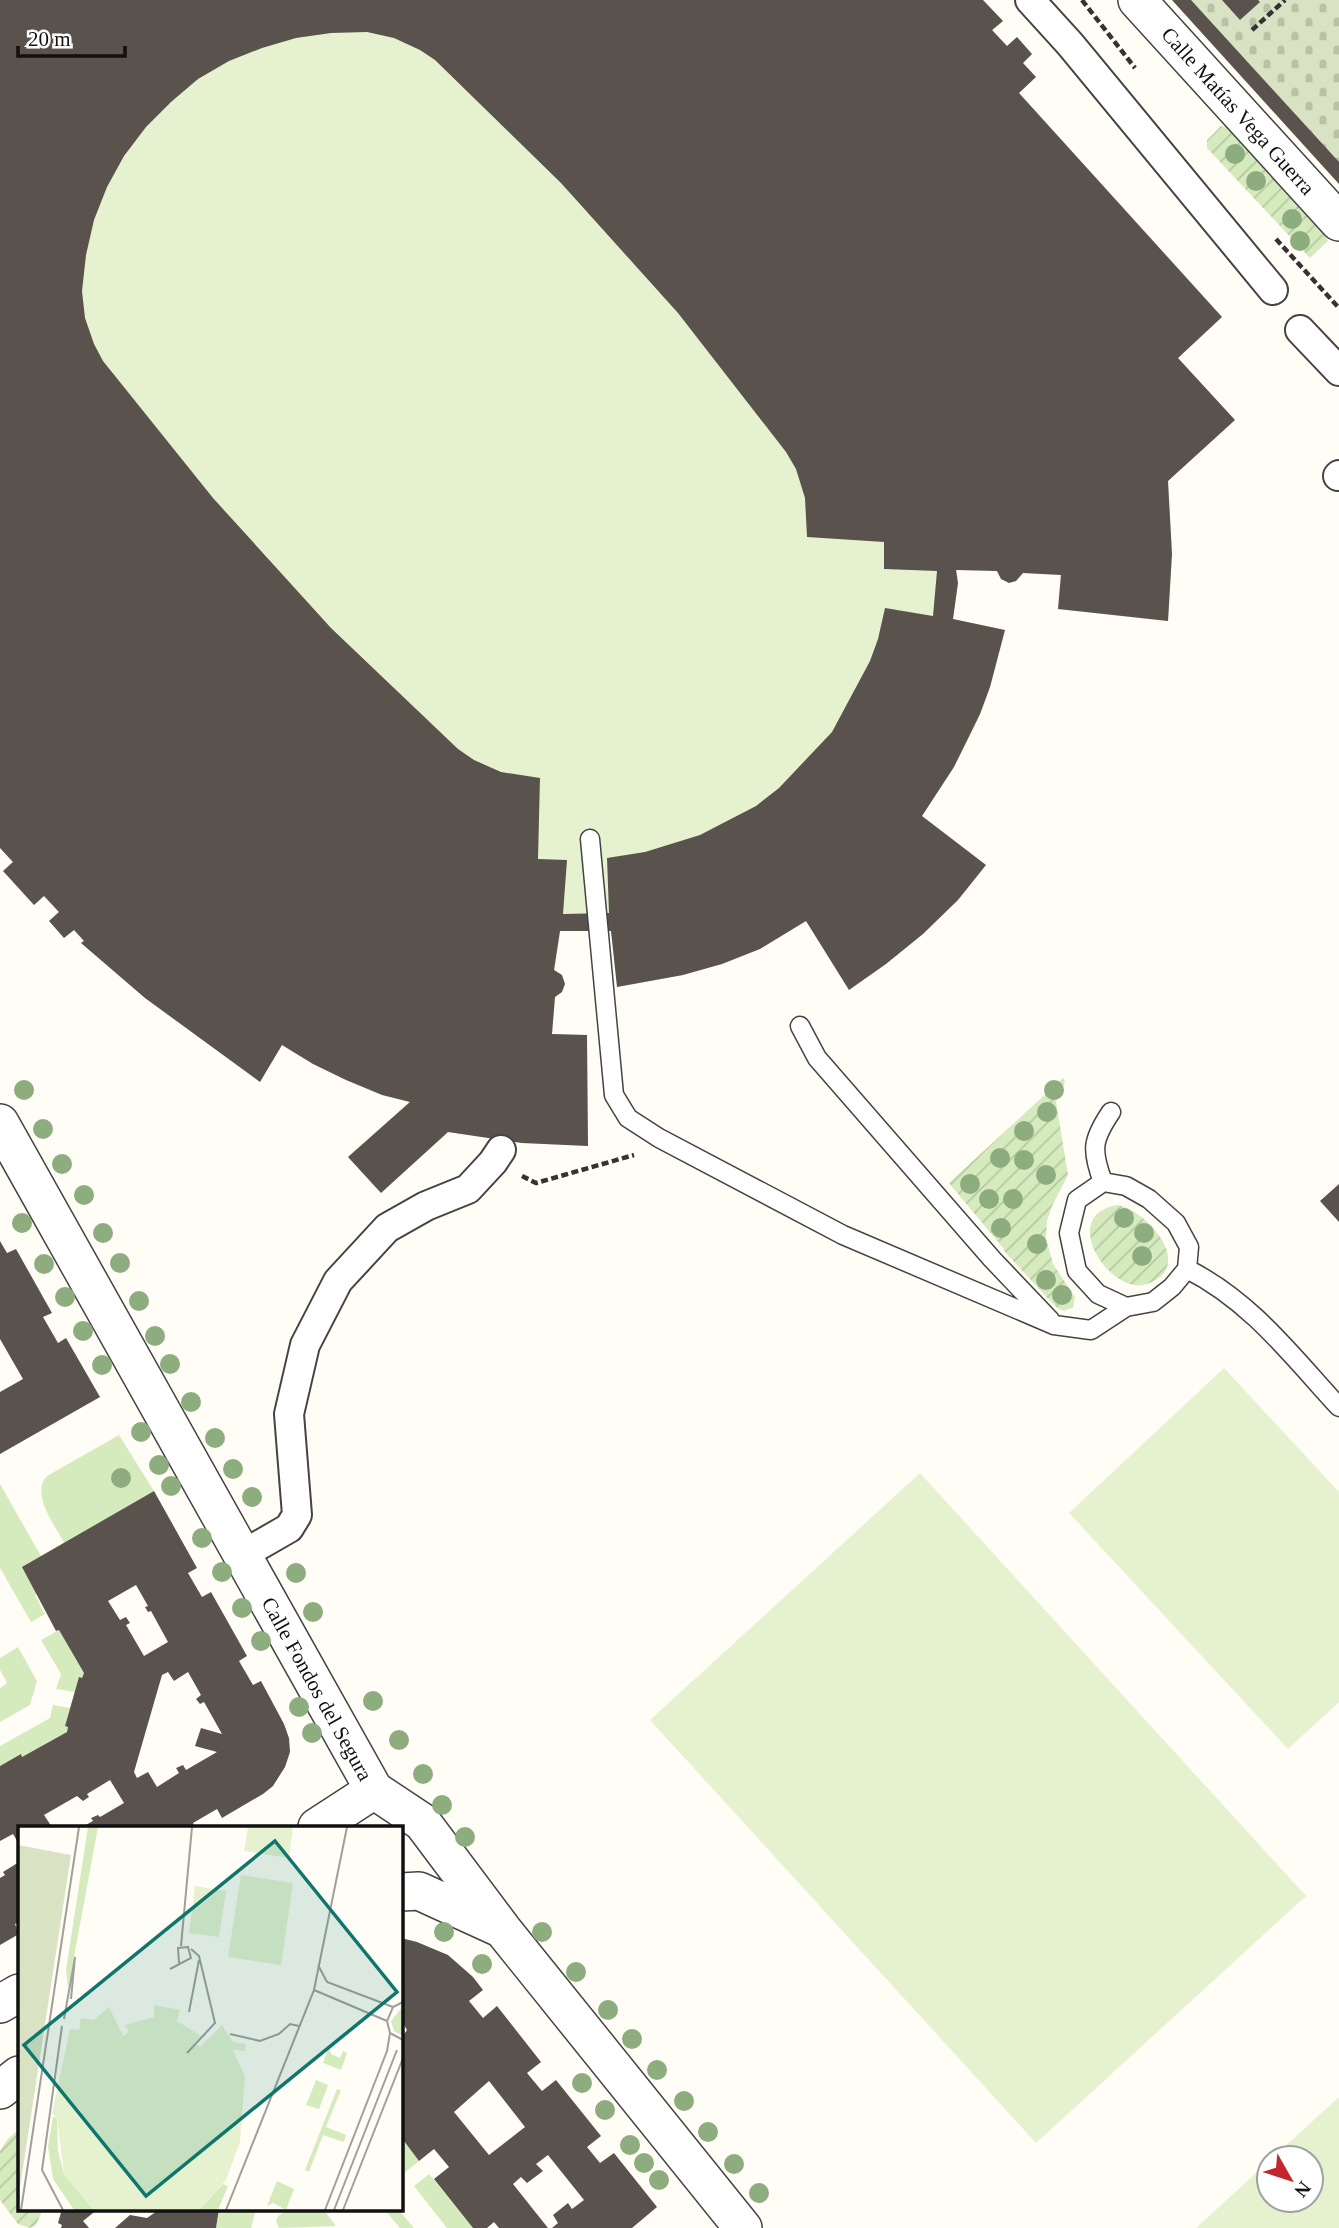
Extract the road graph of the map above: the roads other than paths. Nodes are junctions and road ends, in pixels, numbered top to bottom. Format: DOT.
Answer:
graph roads {
  1 [pos="1030,0"];
  2 [pos="1137,0"];
  3 [pos="1339,222"];
  4 [pos="1273,290"];
  5 [pos="1300,330"];
  6 [pos="1339,371"];
  7 [pos="590,839"];
  8 [pos="800,1026"];
  9 [pos="1111,1112"];
  10 [pos="0,1123"];
  11 [pos="497,1156"];
  12 [pos="1103,1182"];
  13 [pos="1187,1269"];
  14 [pos="1126,1307"];
  15 [pos="1054,1325"];
  16 [pos="1339,1408"];
  17 [pos="242,1555"];
  18 [pos="374,1790"];
  19 [pos="319,1826"];
  20 [pos="402,1892"];
  21 [pos="503,1930"];
  22 [pos="18,1994"];
  23 [pos="0,2004"];
  24 [pos="18,2076"];
  25 [pos="0,2090"];
  26 [pos="743,2228"];
  1 -- 4 [label="street"];
  2 -- 3 [label="street, Calle Matías Vega Guerra"];
  5 -- 6 [label="street"];
  7 -- 15 [label="lane"];
  8 -- 15 [label="lane"];
  9 -- 12 [label="lane"];
  10 -- 17 [label="street, Calle Fondos del Segura"];
  11 -- 17 [label="street"];
  12 -- 13 [label="lane"];
  12 -- 14 [label="lane"];
  13 -- 14 [label="lane"];
  13 -- 16 [label="lane"];
  14 -- 15 [label="lane"];
  17 -- 18 [label="street, Calle Fondos del Segura"];
  18 -- 19 [label="street"];
  18 -- 21 [label="street, Calle Fondos del Segura"];
  20 -- 21 [label="street"];
  21 -- 26 [label="street, Calle Fondos del Segura"];
  22 -- 23 [label="street"];
  24 -- 25 [label="street"];
}
